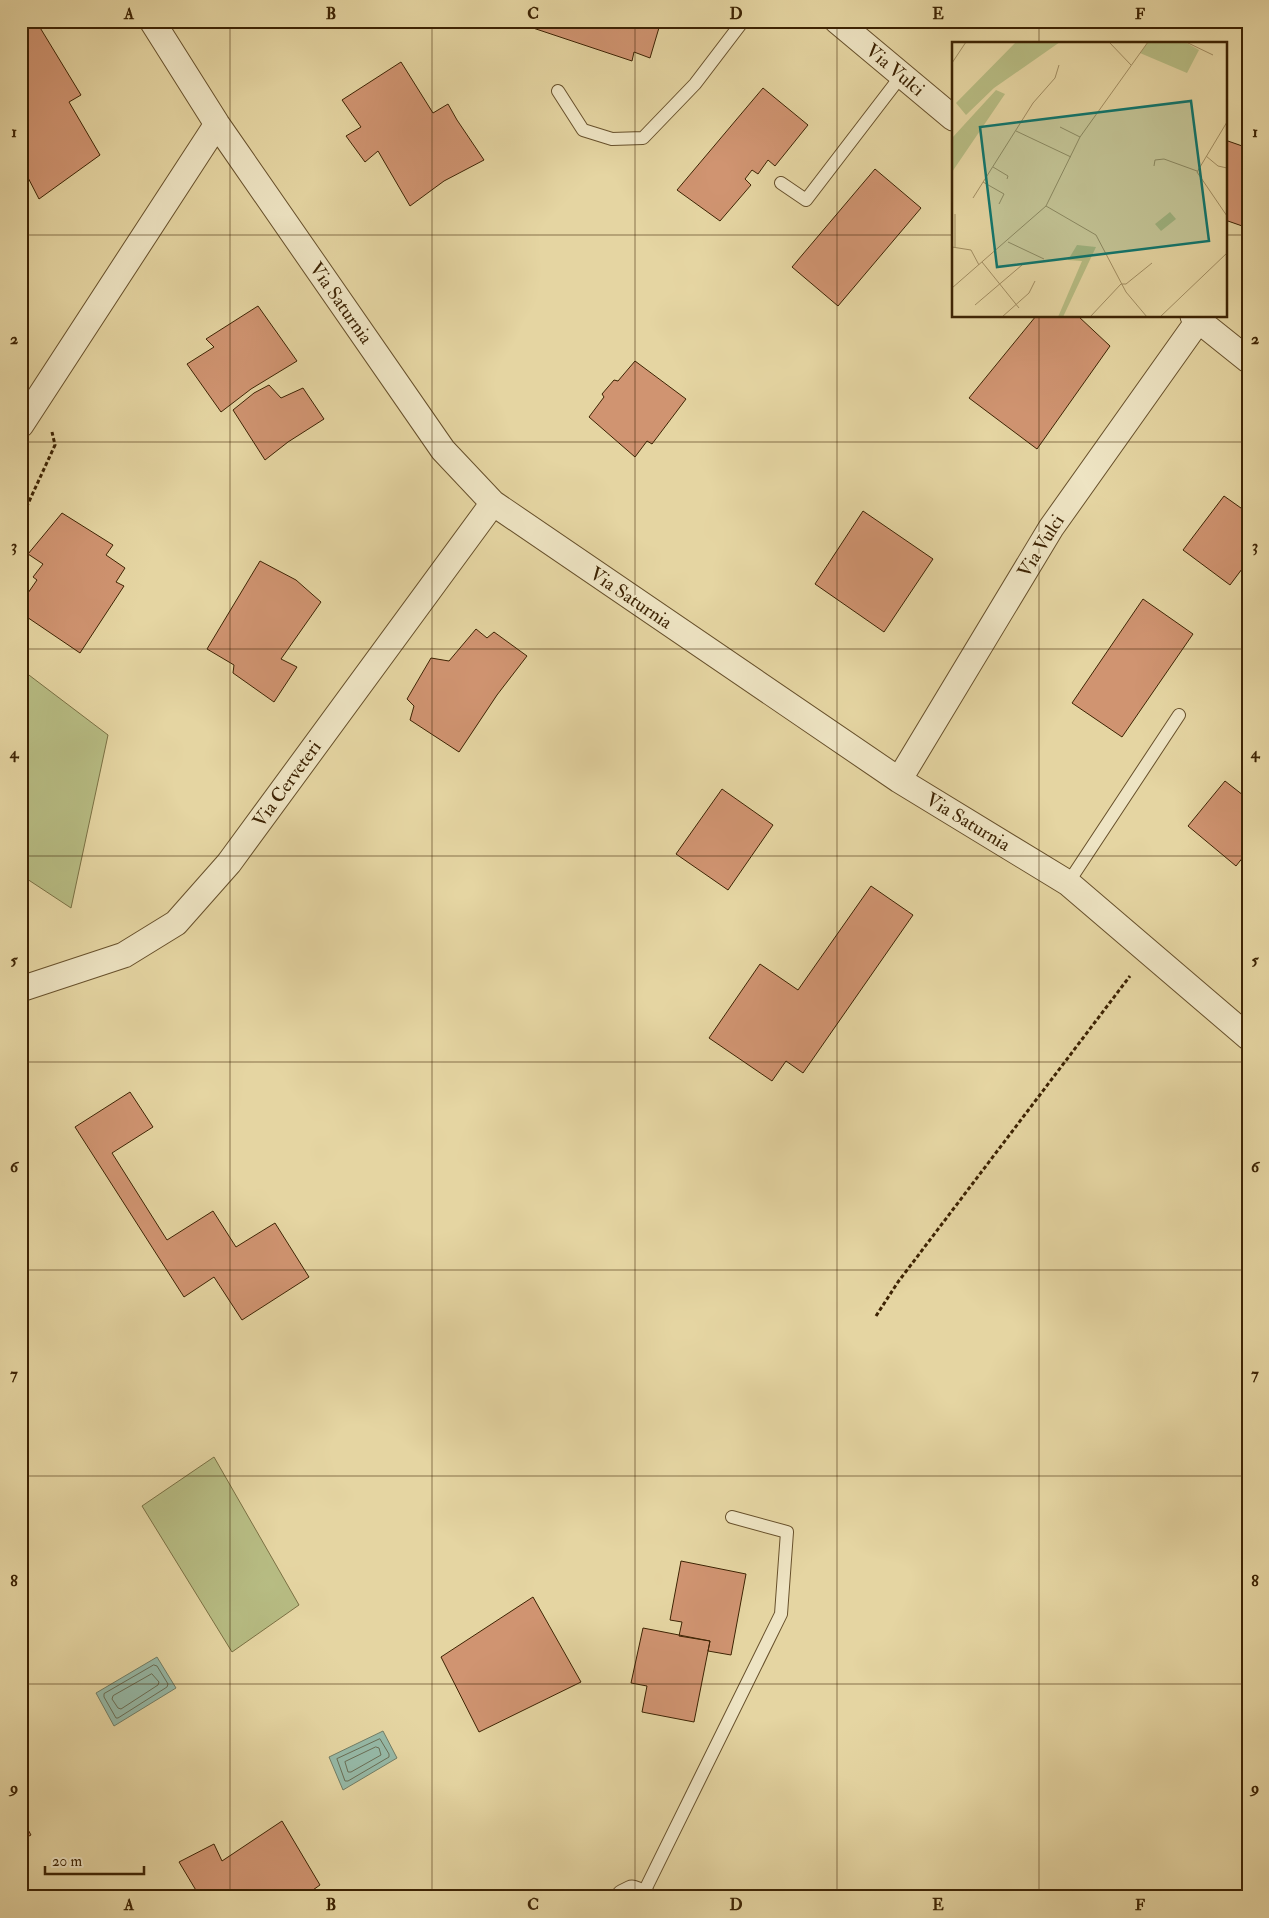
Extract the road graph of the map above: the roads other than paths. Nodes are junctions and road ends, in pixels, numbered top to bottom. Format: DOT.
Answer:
graph roads {
  1 [pos="152,21"];
  2 [pos="743,21"];
  3 [pos="837,21"];
  4 [pos="901,76"];
  5 [pos="558,90"];
  6 [pos="952,117"];
  7 [pos="217,124"];
  8 [pos="781,183"];
  9 [pos="1196,319"];
  10 [pos="1248,360"];
  11 [pos="21,425"];
  12 [pos="493,503"];
  13 [pos="1180,715"];
  14 [pos="899,780"];
  15 [pos="1068,883"];
  16 [pos="21,988"];
  17 [pos="1248,1037"];
  18 [pos="732,1516"];
  19 [pos="624,1897"];
  20 [pos="642,1897"];
  1 -- 7 [label="street, Via Saturnia"];
  2 -- 5 [label="lane"];
  3 -- 4 [label="street, Via Vulci"];
  4 -- 6 [label="street, Via Vulci"];
  4 -- 8 [label="lane"];
  7 -- 11 [label="street"];
  7 -- 12 [label="street, Via Saturnia"];
  9 -- 10 [label="street, Via Vulci"];
  9 -- 14 [label="street, Via Vulci"];
  12 -- 14 [label="street, Via Saturnia"];
  12 -- 16 [label="street, Via Cerveteri"];
  13 -- 15 [label="lane"];
  14 -- 15 [label="street, Via Saturnia"];
  15 -- 17 [label="street, Via Saturnia"];
  18 -- 20 [label="lane"];
  19 -- 20 [label="street"];
}
